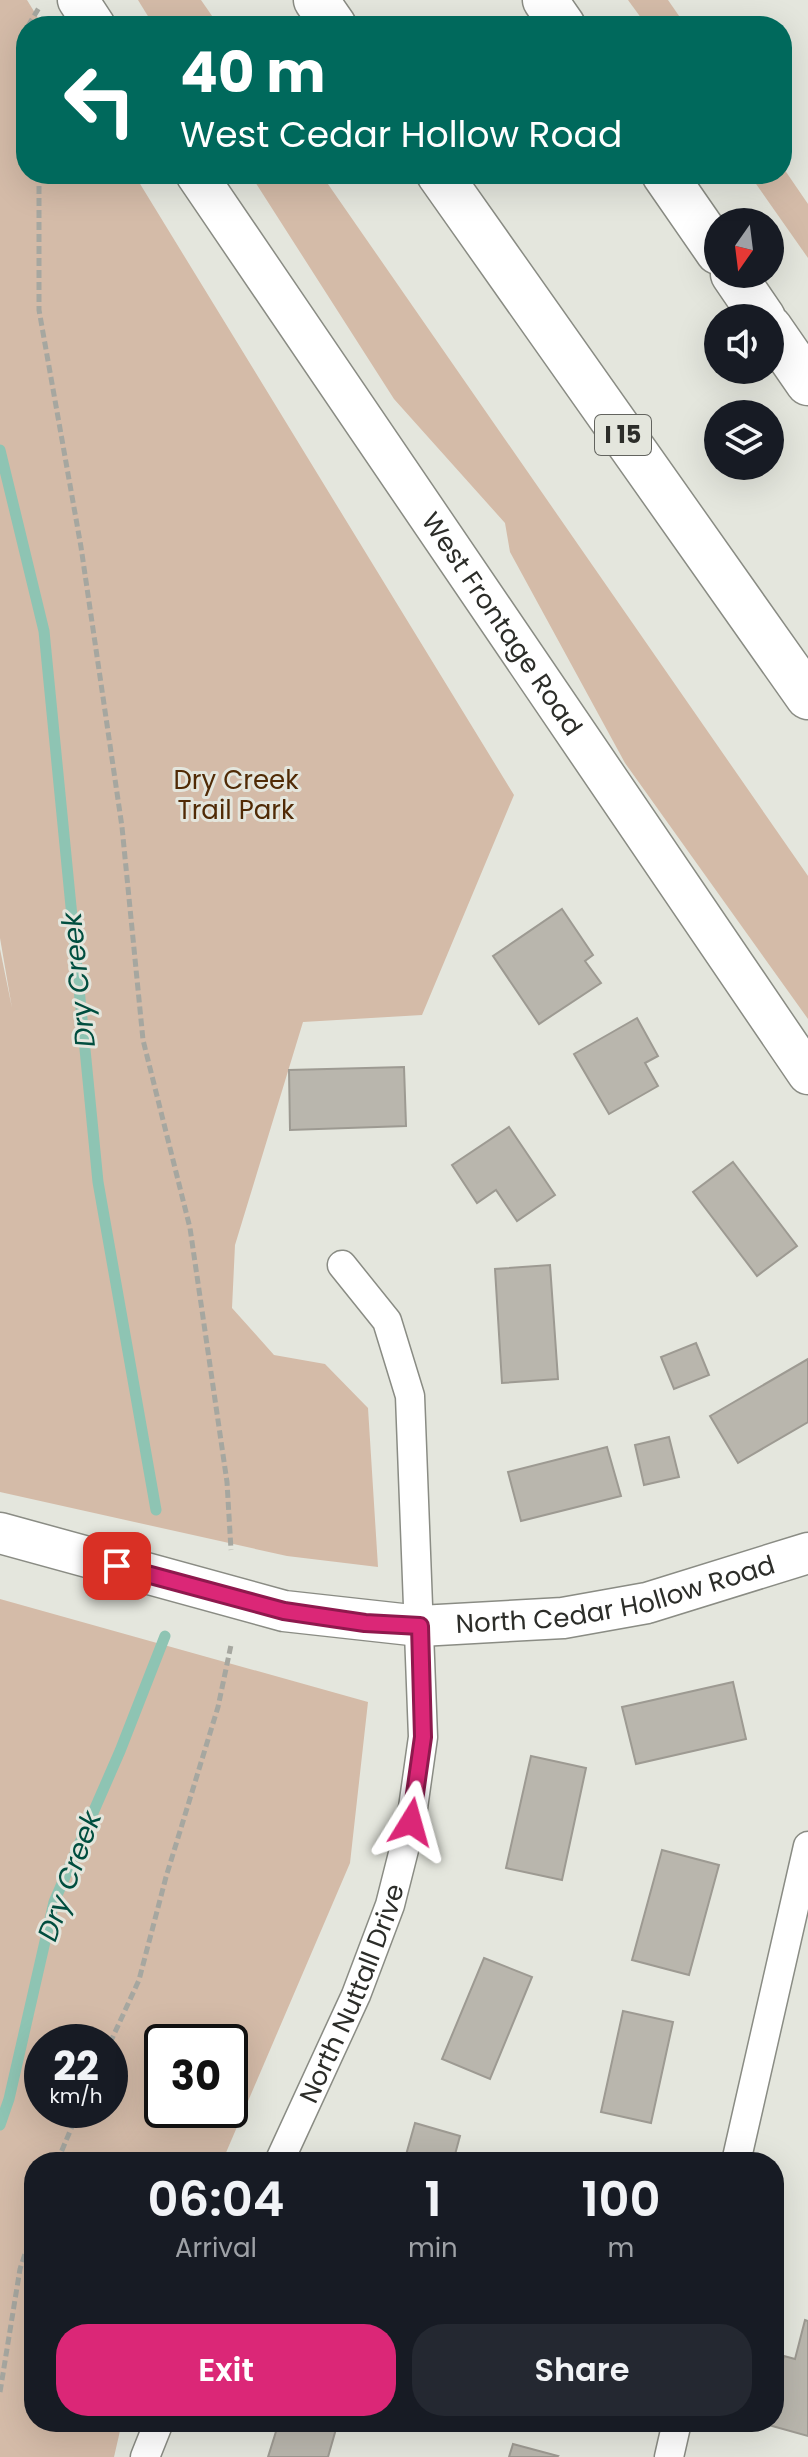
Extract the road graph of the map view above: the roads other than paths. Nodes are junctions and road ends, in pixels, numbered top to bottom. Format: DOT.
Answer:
graph roads {
  1 [pos="203,184"];
  2 [pos="446,184"];
  3 [pos="671,184"];
  4 [pos="704,232"];
  5 [pos="784,348"];
  6 [pos="808,383"];
  7 [pos="808,697"];
  8 [pos="808,1074"];
  9 [pos="342,1265"];
  10 [pos="0,1533"];
  11 [pos="806,1560"];
  12 [pos="420,1626"];
  13 [pos="808,1846"];
  14 [pos="284,2152"];
  15 [pos="738,2152"];
  16 [pos="155,2432"];
  17 [pos="675,2432"];
  18 [pos="145,2457"];
  19 [pos="669,2457"];
  1 -- 8 [label="street, West Frontage Road"];
  2 -- 7 [label="highway, I 15"];
  3 -- 4 [label="highway"];
  5 -- 6 [label="highway"];
  9 -- 12 [label="street, North Nuttall Drive"];
  10 -- 12 [label="street, North Cedar Hollow Road"];
  11 -- 12 [label="street, North Cedar Hollow Road"];
  12 -- 14 [label="street, North Nuttall Drive"];
  13 -- 15 [label="street"];
  16 -- 18 [label="street"];
  17 -- 19 [label="street"];
}
